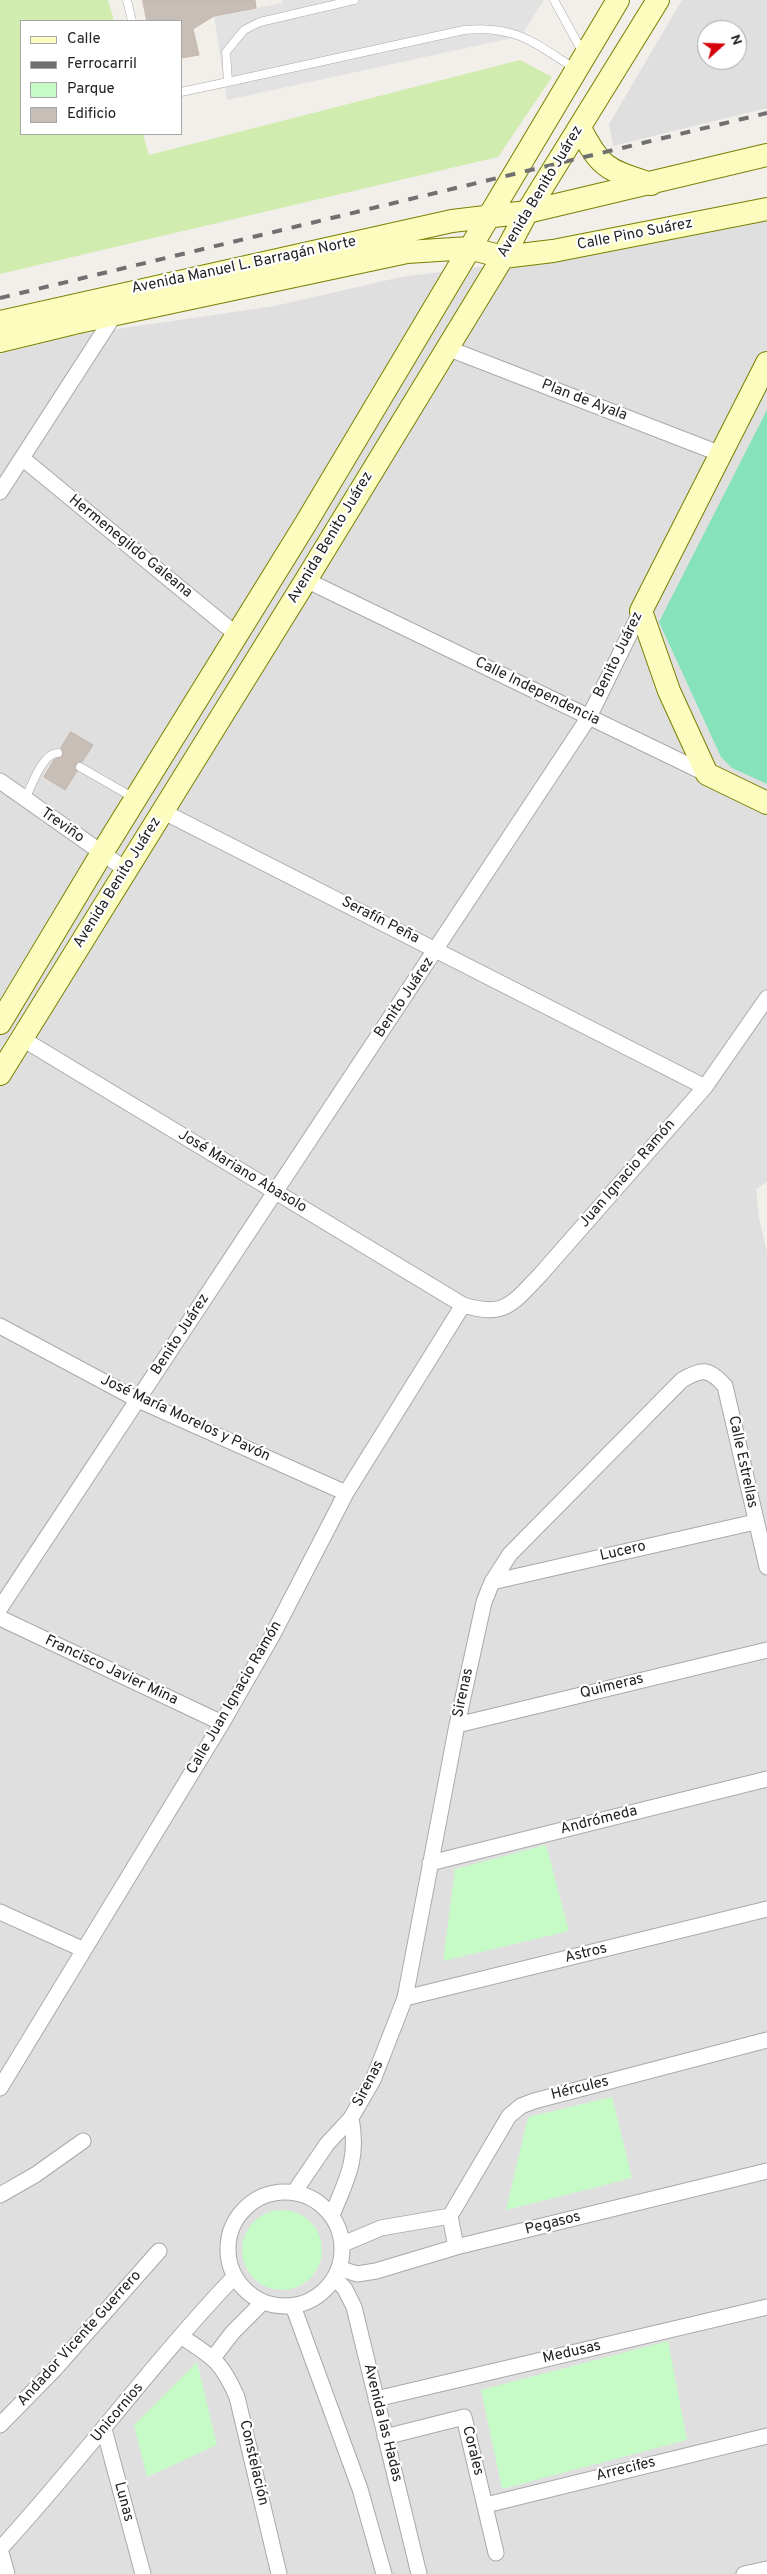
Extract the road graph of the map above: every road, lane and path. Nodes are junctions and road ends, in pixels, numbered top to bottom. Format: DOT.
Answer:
graph roads {
  1 [pos="127,0"];
  2 [pos="354,0"];
  3 [pos="554,0"];
  4 [pos="618,0"];
  5 [pos="658,0"];
  6 [pos="132,20"];
  7 [pos="580,63"];
  8 [pos="228,82"];
  9 [pos="182,92"];
  10 [pos="580,128"];
  11 [pos="767,155"];
  12 [pos="652,184"];
  13 [pos="767,209"];
  14 [pos="527,212"];
  15 [pos="489,216"];
  16 [pos="469,248"];
  17 [pos="503,257"];
  18 [pos="115,314"];
  19 [pos="0,322"];
  20 [pos="0,341"];
  21 [pos="447,348"];
  22 [pos="767,363"];
  23 [pos="721,454"];
  24 [pos="22,458"];
  25 [pos="0,492"];
  26 [pos="306,580"];
  27 [pos="641,611"];
  28 [pos="237,635"];
  29 [pos="589,717"];
  30 [pos="58,753"];
  31 [pos="80,767"];
  32 [pos="707,774"];
  33 [pos="0,781"];
  34 [pos="135,799"];
  35 [pos="25,800"];
  36 [pos="767,803"];
  37 [pos="162,811"];
  38 [pos="102,853"];
  39 [pos="125,870"];
  40 [pos="437,950"];
  41 [pos="767,998"];
  42 [pos="0,1023"];
  43 [pos="21,1038"];
  44 [pos="0,1074"];
  45 [pos="705,1087"];
  46 [pos="273,1192"];
  47 [pos="464,1305"];
  48 [pos="0,1326"];
  49 [pos="725,1386"];
  50 [pos="138,1400"];
  51 [pos="346,1493"];
  52 [pos="755,1522"];
  53 [pos="767,1567"];
  54 [pos="492,1582"];
  55 [pos="0,1608"];
  56 [pos="0,1618"];
  57 [pos="767,1650"];
  58 [pos="222,1723"];
  59 [pos="457,1725"];
  60 [pos="767,1779"];
  61 [pos="430,1863"];
  62 [pos="767,1909"];
  63 [pos="0,1912"];
  64 [pos="82,1949"];
  65 [pos="405,1998"];
  66 [pos="767,2040"];
  67 [pos="0,2088"];
  68 [pos="351,2118"];
  69 [pos="83,2142"];
  70 [pos="767,2171"];
  71 [pos="295,2191"];
  72 [pos="0,2195"];
  73 [pos="332,2215"];
  74 [pos="450,2216"];
  75 [pos="343,2244"];
  76 [pos="456,2247"];
  77 [pos="159,2251"];
  78 [pos="337,2273"];
  79 [pos="235,2276"];
  80 [pos="263,2302"];
  81 [pos="293,2306"];
  82 [pos="767,2307"];
  83 [pos="182,2337"];
  84 [pos="213,2358"];
  85 [pos="376,2399"];
  86 [pos="0,2426"];
  87 [pos="104,2429"];
  88 [pos="767,2436"];
  89 [pos="385,2437"];
  90 [pos="486,2505"];
  91 [pos="0,2549"];
  92 [pos="496,2553"];
  93 [pos="767,2568"];
  94 [pos="8,2574"];
  95 [pos="143,2574"];
  96 [pos="279,2574"];
  97 [pos="384,2574"];
  98 [pos="419,2574"];
  99 [pos="744,2574"];
  1 -- 6 [label="lane"];
  2 -- 8 [label="lane"];
  3 -- 7 [label="lane"];
  4 -- 7 [label="main road, Avenida Benito Juárez"];
  5 -- 10 [label="main road, Avenida Benito Juárez"];
  7 -- 8 [label="lane"];
  7 -- 15 [label="main road, Avenida Benito Juárez"];
  8 -- 9 [label="lane"];
  10 -- 12 [label="main road"];
  10 -- 14 [label="main road, Avenida Benito Juárez"];
  11 -- 12 [label="main road"];
  12 -- 14 [label="main road"];
  13 -- 17 [label="main road, Calle Pino Suárez"];
  14 -- 15 [label="main road, Avenida Manuel L. Barragán Norte"];
  14 -- 17 [label="main road, Avenida Benito Juárez"];
  15 -- 16 [label="main road, Avenida Benito Juárez"];
  15 -- 19 [label="main road, Avenida Manuel L. Barragán Norte"];
  16 -- 17 [label="main road, Avenida Manuel L. Barragán Norte"];
  16 -- 18 [label="main road, Avenida Manuel L. Barragán Norte"];
  16 -- 28 [label="main road, Avenida Benito Juárez"];
  17 -- 21 [label="main road, Avenida Benito Juárez"];
  18 -- 20 [label="main road, Avenida Manuel L. Barragán Norte"];
  18 -- 24 [label="street"];
  21 -- 23 [label="street, Plan de Ayala"];
  21 -- 26 [label="main road, Avenida Benito Juárez"];
  22 -- 23 [label="main road, Benito Juárez"];
  23 -- 27 [label="main road, Benito Juárez"];
  24 -- 25 [label="street"];
  24 -- 28 [label="street, Hermenegildo Galeana"];
  26 -- 29 [label="street, Calle Independencia"];
  26 -- 37 [label="main road, Avenida Benito Juárez"];
  27 -- 29 [label="street, Benito Juárez"];
  27 -- 32 [label="main road"];
  28 -- 34 [label="main road, Avenida Benito Juárez"];
  29 -- 32 [label="street, Calle Independencia"];
  29 -- 40 [label="street, Benito Juárez"];
  30 -- 35 [label="lane"];
  31 -- 34 [label="lane"];
  32 -- 36 [label="main road, Calle Independencia"];
  33 -- 35 [label="street, Treviño"];
  34 -- 38 [label="main road, Avenida Benito Juárez"];
  35 -- 38 [label="street, Treviño"];
  37 -- 39 [label="main road, Avenida Benito Juárez"];
  37 -- 40 [label="street, Serafín Peña"];
  38 -- 39 [label="street, Treviño"];
  38 -- 42 [label="main road, Avenida Benito Juárez"];
  39 -- 43 [label="main road, Avenida Benito Juárez"];
  40 -- 45 [label="street, Serafín Peña"];
  40 -- 46 [label="street, Benito Juárez"];
  41 -- 45 [label="street, Juan Ignacio Ramón"];
  43 -- 44 [label="main road, Avenida Benito Juárez"];
  43 -- 46 [label="street, José Mariano Abasolo"];
  45 -- 47 [label="street, Juan Ignacio Ramón"];
  46 -- 47 [label="street, José Mariano Abasolo"];
  46 -- 50 [label="street, Benito Juárez"];
  47 -- 51 [label="street, Calle Juan Ignacio Ramón"];
  48 -- 50 [label="street, José María Morelos y Pavón"];
  49 -- 52 [label="street, Calle Estrellas"];
  49 -- 54 [label="street, Sirenas"];
  50 -- 51 [label="street, José María Morelos y Pavón"];
  50 -- 55 [label="street, Benito Juárez"];
  51 -- 58 [label="street, Calle Juan Ignacio Ramón"];
  52 -- 53 [label="street, Calle Estrellas"];
  52 -- 54 [label="street, Lucero"];
  54 -- 59 [label="street, Sirenas"];
  56 -- 58 [label="street, Francisco Javier Mina"];
  57 -- 59 [label="street, Quimeras"];
  58 -- 64 [label="street, Calle Juan Ignacio Ramón"];
  59 -- 61 [label="street, Sirenas"];
  60 -- 61 [label="street, Andrómeda"];
  61 -- 65 [label="street, Sirenas"];
  62 -- 65 [label="street, Astros"];
  63 -- 64 [label="street"];
  64 -- 67 [label="street, Calle Juan Ignacio Ramón"];
  65 -- 68 [label="street, Sirenas"];
  66 -- 74 [label="street, Hércules"];
  68 -- 71 [label="street, Sirenas"];
  68 -- 73 [label="street, Sirenas"];
  69 -- 72 [label="street"];
  70 -- 76 [label="street, Pegasos"];
  71 -- 73 [label="street"];
  71 -- 79 [label="street"];
  73 -- 75 [label="street"];
  74 -- 75 [label="street"];
  74 -- 76 [label="street"];
  75 -- 78 [label="street"];
  76 -- 78 [label="street, Pegasos"];
  77 -- 86 [label="street, Andador Vicente Guerrero"];
  78 -- 81 [label="street"];
  78 -- 85 [label="street, Avenida las Hadas"];
  79 -- 80 [label="street"];
  79 -- 83 [label="street, Unicornios"];
  80 -- 81 [label="street"];
  80 -- 84 [label="street"];
  81 -- 97 [label="street"];
  82 -- 85 [label="street, Medusas"];
  83 -- 84 [label="street, Constelación"];
  83 -- 87 [label="street, Unicornios"];
  84 -- 96 [label="street, Constelación"];
  85 -- 89 [label="street, Avenida las Hadas"];
  87 -- 91 [label="street, Unicornios"];
  87 -- 95 [label="street, Lunas"];
  88 -- 90 [label="street, Arrecifes"];
  89 -- 90 [label="street, Corales"];
  89 -- 98 [label="street, Avenida las Hadas"];
  90 -- 92 [label="street"];
  91 -- 94 [label="street"];
  93 -- 99 [label="street"];
}
